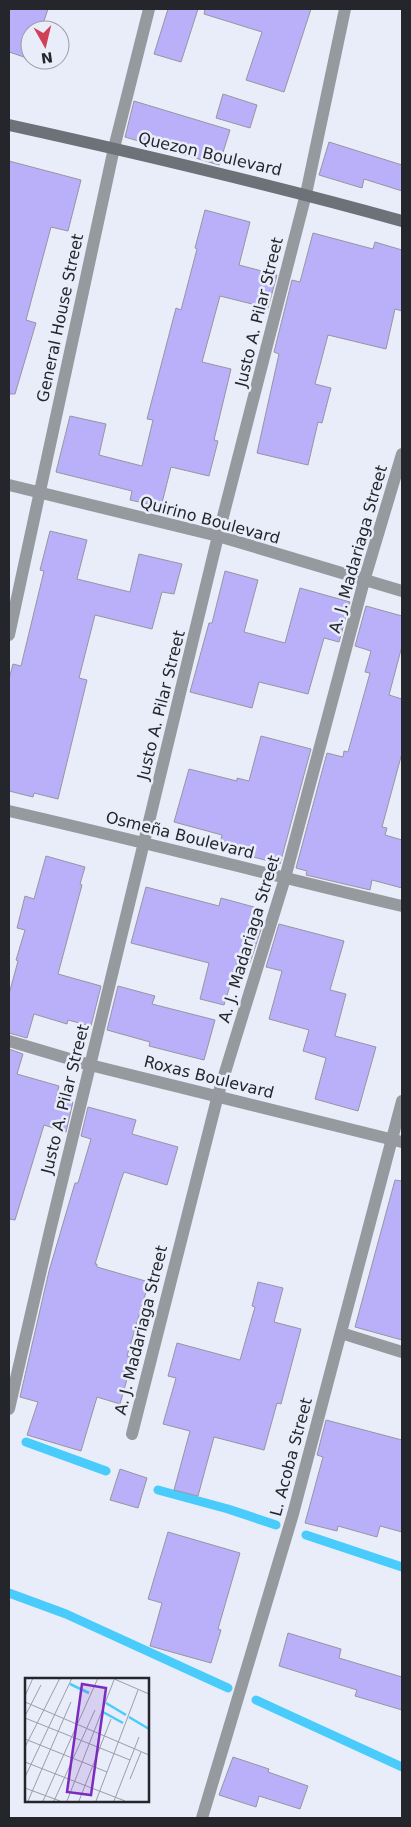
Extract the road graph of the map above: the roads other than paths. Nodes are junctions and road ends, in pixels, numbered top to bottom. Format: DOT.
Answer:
graph roads {
  1 [pos="149,9"];
  2 [pos="345,9"];
  3 [pos="9,125"];
  4 [pos="114,148"];
  5 [pos="306,194"];
  6 [pos="402,221"];
  7 [pos="402,454"];
  8 [pos="9,485"];
  9 [pos="38,493"];
  10 [pos="218,536"];
  11 [pos="364,581"];
  12 [pos="402,591"];
  13 [pos="9,635"];
  14 [pos="9,810"];
  15 [pos="144,842"];
  16 [pos="286,878"];
  17 [pos="402,906"];
  18 [pos="9,1042"];
  19 [pos="90,1065"];
  20 [pos="218,1095"];
  21 [pos="402,1101"];
  22 [pos="397,1140"];
  23 [pos="341,1333"];
  24 [pos="402,1352"];
  25 [pos="9,1409"];
  26 [pos="132,1434"];
  27 [pos="202,1818"];
  1 -- 4 [label="street, General House Street"];
  2 -- 5 [label="street, Justo A. Pilar Street"];
  3 -- 4 [label="main road, Quezon Boulevard"];
  4 -- 5 [label="main road, Quezon Boulevard"];
  4 -- 9 [label="street, General House Street"];
  5 -- 6 [label="main road, Quezon Boulevard"];
  5 -- 10 [label="street, Justo A. Pilar Street"];
  7 -- 11 [label="street, A. J. Madariaga Street"];
  8 -- 9 [label="street, Quirino Boulevard"];
  9 -- 10 [label="street, Quirino Boulevard"];
  9 -- 13 [label="street, General House Street"];
  10 -- 11 [label="street, Quirino Boulevard"];
  10 -- 15 [label="street, Justo A. Pilar Street"];
  11 -- 12 [label="street, Quirino Boulevard"];
  11 -- 16 [label="street, A. J. Madariaga Street"];
  14 -- 15 [label="street, Osmeña Boulevard"];
  15 -- 16 [label="street, Osmeña Boulevard"];
  15 -- 19 [label="street, Justo A. Pilar Street"];
  16 -- 17 [label="street, Osmeña Boulevard"];
  16 -- 20 [label="street, A. J. Madariaga Street"];
  18 -- 19 [label="street, Roxas Boulevard"];
  19 -- 20 [label="street, Roxas Boulevard"];
  19 -- 25 [label="street, Justo A. Pilar Street"];
  20 -- 22 [label="street, Roxas Boulevard"];
  20 -- 26 [label="street, A. J. Madariaga Street"];
  21 -- 22 [label="street, L. Acoba Street"];
  22 -- 23 [label="street, L. Acoba Street"];
  23 -- 24 [label="street"];
  23 -- 27 [label="street, L. Acoba Street"];
}
